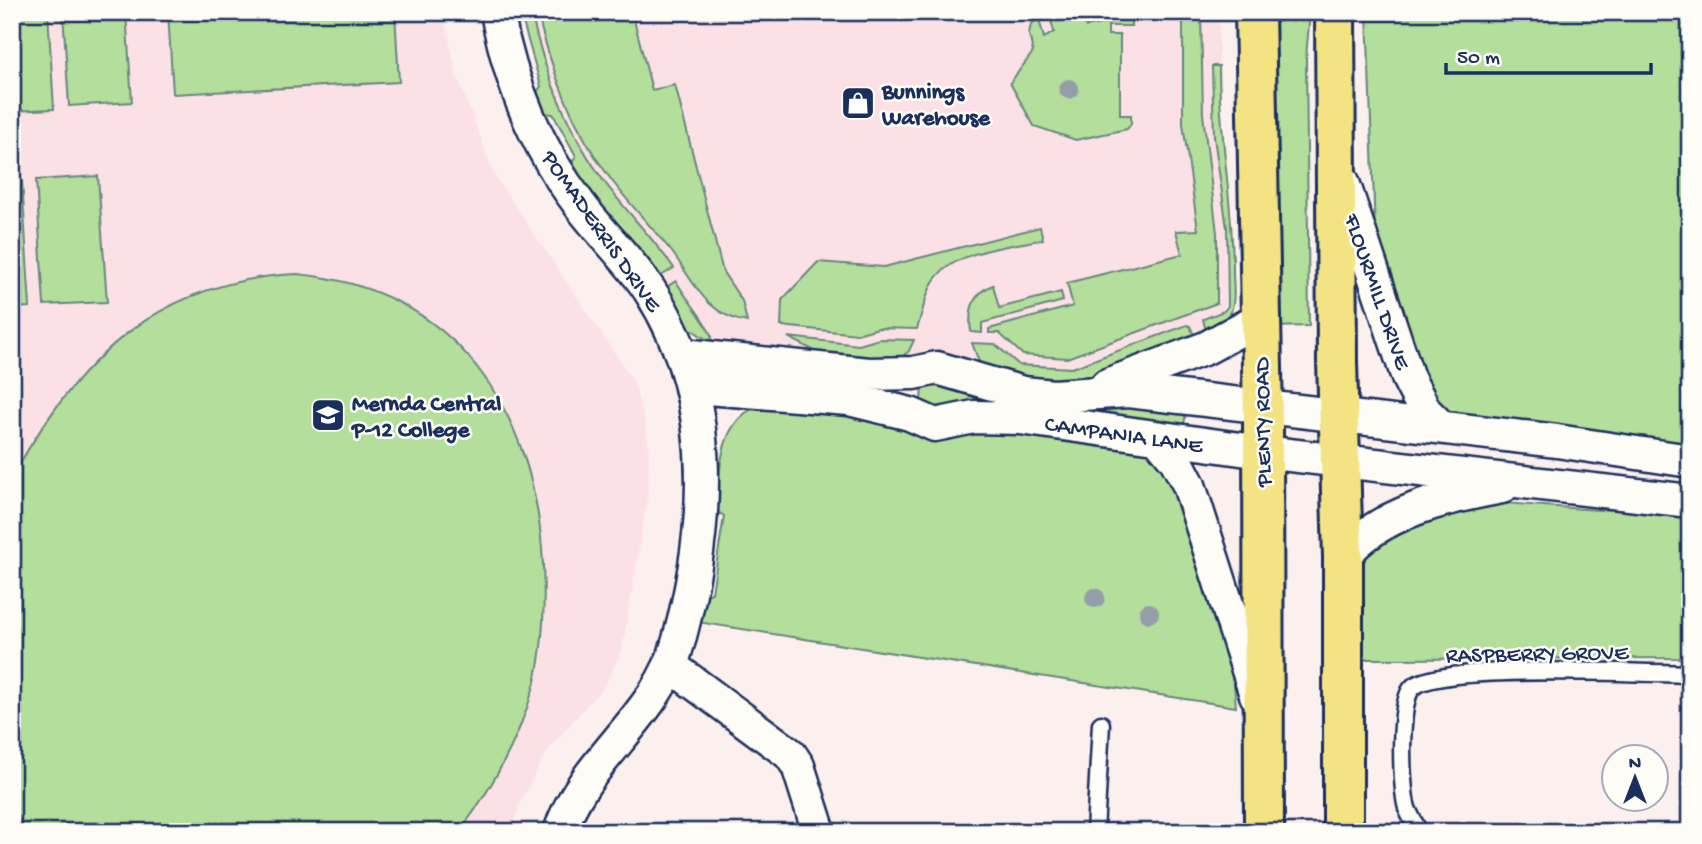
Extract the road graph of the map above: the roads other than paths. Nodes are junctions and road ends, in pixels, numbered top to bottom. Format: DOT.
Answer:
graph roads {
  1 [pos="497,12"];
  2 [pos="1255,12"];
  3 [pos="1335,12"];
  4 [pos="1334,147"];
  5 [pos="1259,319"];
  6 [pos="683,355"];
  7 [pos="914,373"];
  8 [pos="693,387"];
  9 [pos="1079,395"];
  10 [pos="1262,408"];
  11 [pos="910,414"];
  12 [pos="1339,416"];
  13 [pos="1441,427"];
  14 [pos="1158,438"];
  15 [pos="1262,452"];
  16 [pos="1340,460"];
  17 [pos="1690,461"];
  18 [pos="1534,482"];
  19 [pos="1690,501"];
  20 [pos="1343,557"];
  21 [pos="671,666"];
  22 [pos="1690,674"];
  23 [pos="1264,720"];
  24 [pos="1101,724"];
  25 [pos="560,832"];
  26 [pos="818,832"];
  27 [pos="1095,832"];
  28 [pos="1264,832"];
  29 [pos="1343,832"];
  30 [pos="1419,832"];
  1 -- 6 [label="street, POMADERRIS DRIVE"];
  2 -- 5 [label="highway, PLENTY ROAD"];
  3 -- 4 [label="highway"];
  4 -- 12 [label="highway"];
  4 -- 13 [label="street, FLOURMILL DRIVE"];
  5 -- 9 [label="street"];
  5 -- 10 [label="highway, PLENTY ROAD"];
  6 -- 7 [label="street, CAMPANIA LANE"];
  6 -- 8 [label="street, POMADERRIS DRIVE"];
  7 -- 9 [label="street, CAMPANIA LANE"];
  7 -- 11 [label="street"];
  8 -- 11 [label="street, CAMPANIA LANE"];
  8 -- 21 [label="street, POMADERRIS DRIVE"];
  9 -- 10 [label="street, CAMPANIA LANE"];
  10 -- 12 [label="street, CAMPANIA LANE"];
  10 -- 15 [label="highway, PLENTY ROAD"];
  11 -- 14 [label="street, CAMPANIA LANE"];
  12 -- 13 [label="street"];
  12 -- 16 [label="highway"];
  13 -- 17 [label="street"];
  14 -- 15 [label="street, CAMPANIA LANE"];
  14 -- 23 [label="street"];
  15 -- 16 [label="street, CAMPANIA LANE"];
  15 -- 23 [label="highway, PLENTY ROAD"];
  16 -- 18 [label="street"];
  16 -- 20 [label="highway"];
  18 -- 19 [label="street"];
  18 -- 20 [label="street"];
  20 -- 29 [label="highway"];
  21 -- 25 [label="street, POMADERRIS DRIVE"];
  21 -- 26 [label="street"];
  22 -- 30 [label="lane, RASPBERRY GROVE"];
  23 -- 28 [label="highway, PLENTY ROAD"];
  24 -- 27 [label="lane"];
}
